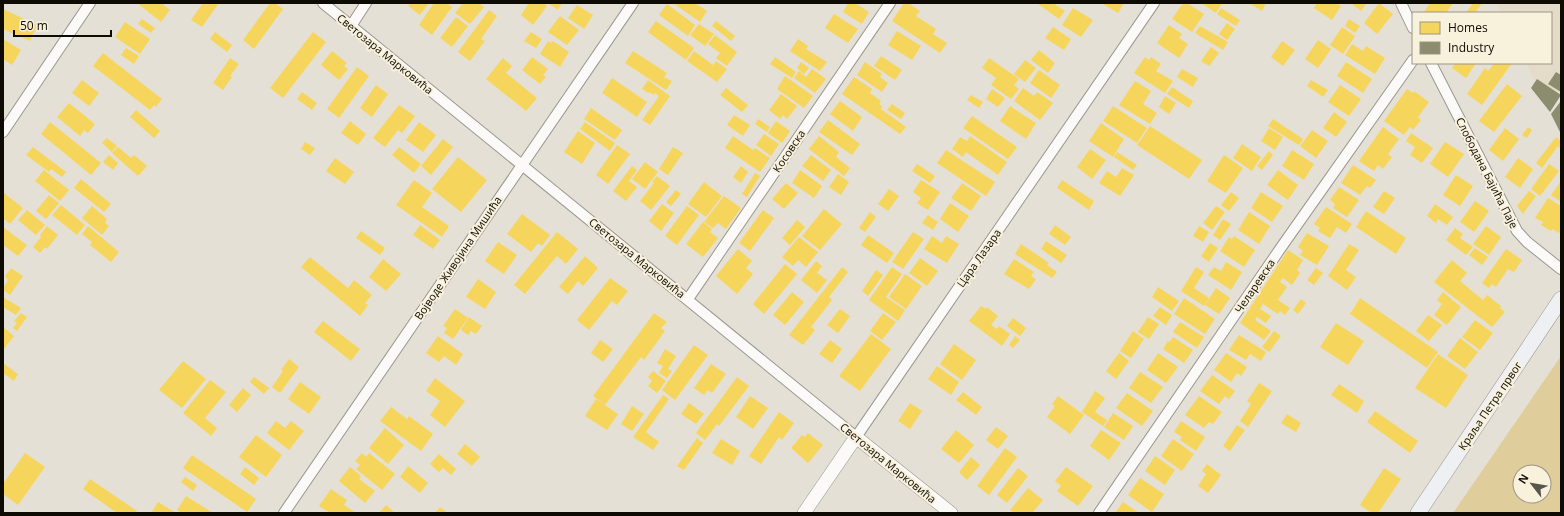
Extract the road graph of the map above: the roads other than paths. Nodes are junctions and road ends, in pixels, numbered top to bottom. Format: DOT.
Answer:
graph roads {
  1 [pos="90,3"];
  2 [pos="323,3"];
  3 [pos="366,3"];
  4 [pos="633,3"];
  5 [pos="890,3"];
  6 [pos="1154,3"];
  7 [pos="1401,3"];
  8 [pos="351,26"];
  9 [pos="1412,26"];
  10 [pos="1412,61"];
  11 [pos="1432,64"];
  12 [pos="3,132"];
  13 [pos="521,165"];
  14 [pos="1561,269"];
  15 [pos="688,298"];
  16 [pos="1561,299"];
  17 [pos="856,437"];
  18 [pos="284,513"];
  19 [pos="804,513"];
  20 [pos="951,513"];
  21 [pos="1099,513"];
  22 [pos="1418,513"];
  1 -- 12 [label="street"];
  2 -- 8 [label="street, Светозара Марковића"];
  3 -- 8 [label="street"];
  4 -- 13 [label="street, Војводе Живојина Мишића"];
  5 -- 15 [label="street, Косовска"];
  6 -- 17 [label="street, Цара Лазара"];
  7 -- 9 [label="street"];
  8 -- 13 [label="street, Светозара Марковића"];
  10 -- 21 [label="street, Челаревска"];
  11 -- 14 [label="street, Слободана Бајића Паје"];
  13 -- 15 [label="street, Светозара Марковића"];
  13 -- 18 [label="street, Војводе Живојина Мишића"];
  15 -- 17 [label="street, Светозара Марковића"];
  16 -- 22 [label="main road, Краља Петра првог"];
  17 -- 19 [label="street, Цара Лазара"];
  17 -- 20 [label="street, Светозара Марковића"];
}
